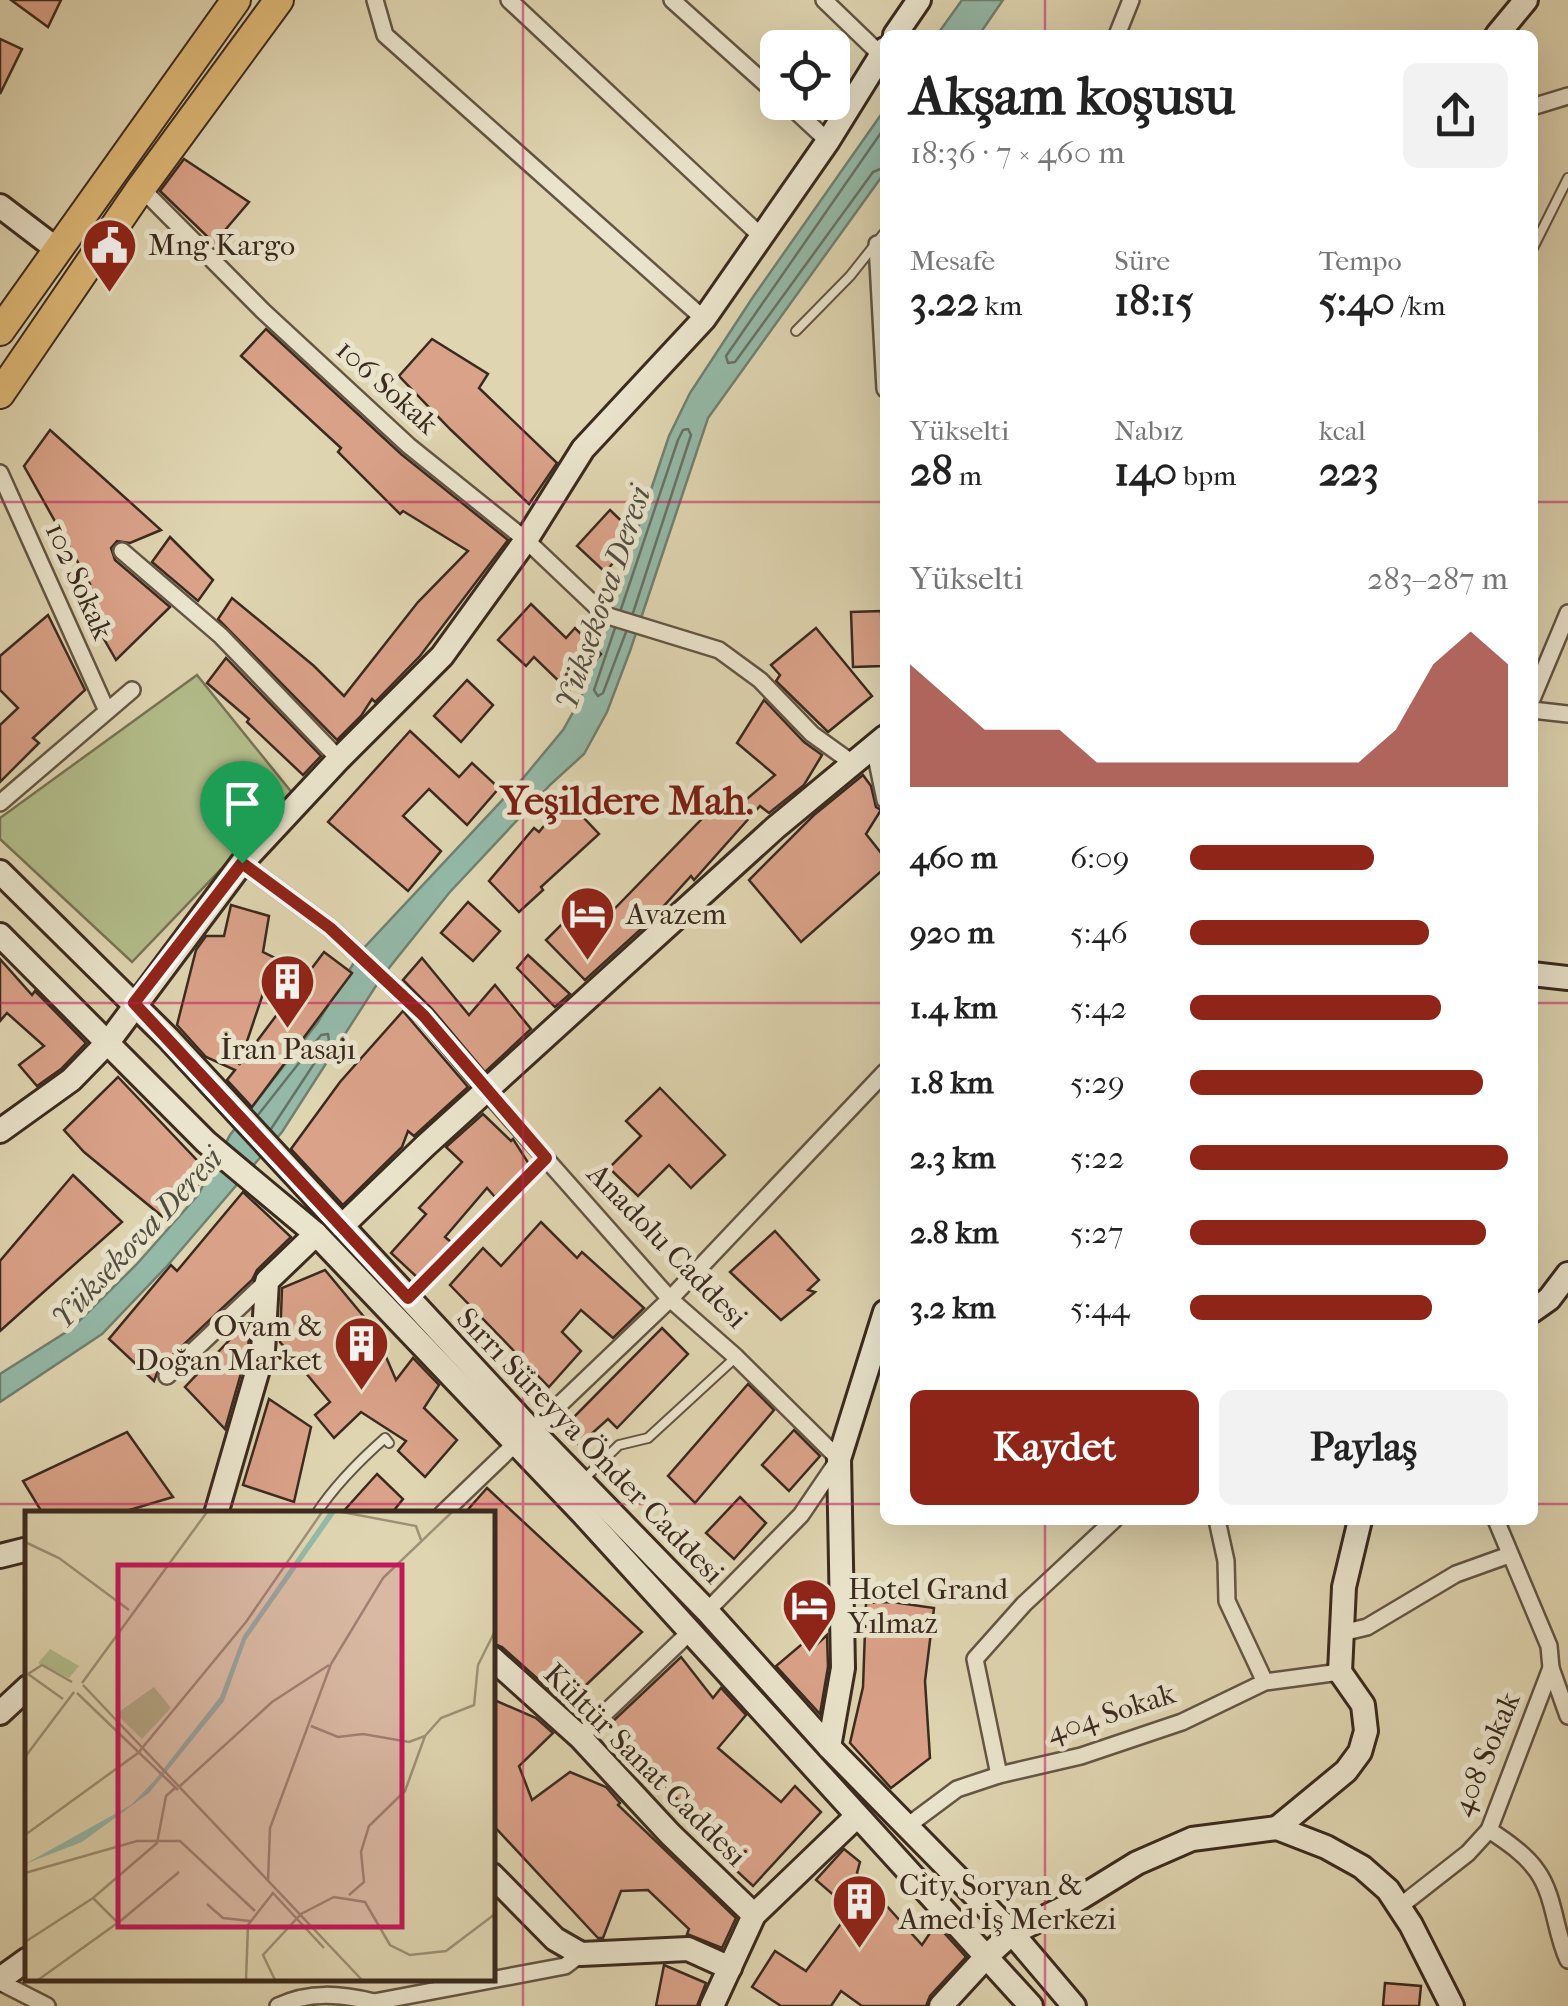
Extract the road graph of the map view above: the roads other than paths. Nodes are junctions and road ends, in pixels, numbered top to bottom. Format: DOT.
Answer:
graph roads {
  1 [pos="236,0"];
  2 [pos="278,0"];
  3 [pos="375,0"];
  4 [pos="509,0"];
  5 [pos="672,0"];
  6 [pos="824,0"];
  7 [pos="919,0"];
  8 [pos="1131,0"];
  9 [pos="1526,0"];
  10 [pos="898,30"];
  11 [pos="1119,30"];
  12 [pos="1501,30"];
  13 [pos="880,41"];
  14 [pos="880,57"];
  15 [pos="760,79"];
  16 [pos="1568,96"];
  17 [pos="1538,105"];
  18 [pos="805,120"];
  19 [pos="828,141"];
  20 [pos="1568,178"];
  21 [pos="141,188"];
  22 [pos="0,206"];
  23 [pos="762,237"];
  24 [pos="1538,238"];
  25 [pos="880,239"];
  26 [pos="59,251"];
  27 [pos="704,319"];
  28 [pos="0,331"];
  29 [pos="796,331"];
  30 [pos="0,394"];
  31 [pos="0,473"];
  32 [pos="526,540"];
  33 [pos="122,550"];
  34 [pos="1568,612"];
  35 [pos="1538,684"];
  36 [pos="132,690"];
  37 [pos="1538,711"];
  38 [pos="108,712"];
  39 [pos="1568,714"];
  40 [pos="879,742"];
  41 [pos="339,759"];
  42 [pos="851,762"];
  43 [pos="0,803"];
  44 [pos="242,863"];
  45 [pos="0,872"];
  46 [pos="0,935"];
  47 [pos="1538,975"];
  48 [pos="1568,978"];
  49 [pos="134,1003"];
  50 [pos="110,1038"];
  51 [pos="880,1077"];
  52 [pos="487,1092"];
  53 [pos="0,1131"];
  54 [pos="342,1226"];
  55 [pos="316,1234"];
  56 [pos="267,1281"];
  57 [pos="1565,1283"];
  58 [pos="670,1299"];
  59 [pos="1538,1308"];
  60 [pos="880,1328"];
  61 [pos="736,1357"];
  62 [pos="167,1376"];
  63 [pos="523,1437"];
  64 [pos="390,1443"];
  65 [pos="839,1458"];
  66 [pos="582,1482"];
  67 [pos="217,1511"];
  68 [pos="318,1511"];
  69 [pos="445,1511"];
  70 [pos="1109,1525"];
  71 [pos="1218,1525"];
  72 [pos="1359,1525"];
  73 [pos="1498,1525"];
  74 [pos="25,1550"];
  75 [pos="1509,1555"];
  76 [pos="0,1556"];
  77 [pos="707,1610"];
  78 [pos="690,1632"];
  79 [pos="1342,1633"];
  80 [pos="1568,1645"];
  81 [pos="1550,1646"];
  82 [pos="495,1661"];
  83 [pos="1550,1668"];
  84 [pos="1340,1672"];
  85 [pos="1264,1682"];
  86 [pos="25,1690"];
  87 [pos="0,1713"];
  88 [pos="1568,1716"];
  89 [pos="580,1736"];
  90 [pos="829,1747"];
  91 [pos="998,1774"];
  92 [pos="857,1816"];
  93 [pos="906,1827"];
  94 [pos="1276,1828"];
  95 [pos="1489,1830"];
  96 [pos="495,1878"];
  97 [pos="1399,1907"];
  98 [pos="754,1915"];
  99 [pos="1012,1933"];
  100 [pos="581,1954"];
  101 [pos="986,1956"];
  102 [pos="1568,1960"];
  103 [pos="25,1961"];
  104 [pos="730,1968"];
  105 [pos="0,1980"];
  106 [pos="495,1980"];
  107 [pos="490,1981"];
  108 [pos="374,2004"];
  109 [pos="946,2004"];
  110 [pos="46,2006"];
  111 [pos="278,2006"];
  112 [pos="712,2006"];
  113 [pos="1031,2006"];
  114 [pos="1074,2006"];
  115 [pos="1452,2006"];
  1 -- 26 [label="highway"];
  2 -- 21 [label="highway"];
  3 -- 27 [label="street"];
  4 -- 23 [label="street"];
  5 -- 15 [label="street"];
  6 -- 13 [label="street"];
  7 -- 10 [label="street"];
  8 -- 11 [label="street"];
  9 -- 12 [label="street"];
  14 -- 19 [label="street"];
  16 -- 17 [label="street"];
  18 -- 19 [label="street"];
  19 -- 23 [label="street"];
  20 -- 24 [label="lane"];
  21 -- 30 [label="highway"];
  21 -- 32 [label="street, 106 Sokak"];
  22 -- 26 [label="street"];
  23 -- 27 [label="street"];
  25 -- 29 [label="lane"];
  26 -- 28 [label="highway"];
  27 -- 32 [label="street"];
  31 -- 38 [label="street, 102 Sokak"];
  32 -- 41 [label="street"];
  32 -- 42 [label="street, 106 Sokak"];
  33 -- 41 [label="street"];
  34 -- 35 [label="street"];
  36 -- 38 [label="street"];
  37 -- 39 [label="street"];
  38 -- 43 [label="street"];
  40 -- 42 [label="street"];
  41 -- 44 [label="street"];
  42 -- 52 [label="street"];
  44 -- 49 [label="street"];
  44 -- 52 [label="street, Anadolu Caddesi"];
  45 -- 49 [label="street, Sırrı Süreyya Önder Caddesi"];
  46 -- 50 [label="street, Sırrı Süreyya Önder Caddesi"];
  47 -- 48 [label="street"];
  49 -- 50 [label="street"];
  49 -- 54 [label="street, Sırrı Süreyya Önder Caddesi"];
  50 -- 53 [label="street"];
  50 -- 55 [label="street, Sırrı Süreyya Önder Caddesi"];
  51 -- 58 [label="street"];
  52 -- 54 [label="street"];
  52 -- 58 [label="street, Anadolu Caddesi"];
  54 -- 63 [label="street, Sırrı Süreyya Önder Caddesi"];
  55 -- 56 [label="street"];
  55 -- 63 [label="street, Sırrı Süreyya Önder Caddesi"];
  56 -- 62 [label="street"];
  56 -- 67 [label="street"];
  57 -- 59 [label="street"];
  58 -- 61 [label="street, Anadolu Caddesi"];
  58 -- 63 [label="street"];
  60 -- 65 [label="street"];
  61 -- 65 [label="street, Anadolu Caddesi"];
  61 -- 66 [label="lane"];
  63 -- 66 [label="street, Sırrı Süreyya Önder Caddesi"];
  63 -- 69 [label="street"];
  63 -- 78 [label="street, Sırrı Süreyya Önder Caddesi"];
  64 -- 68 [label="lane"];
  65 -- 77 [label="street"];
  65 -- 90 [label="street"];
  66 -- 77 [label="street, Sırrı Süreyya Önder Caddesi"];
  70 -- 91 [label="street"];
  71 -- 85 [label="street"];
  72 -- 79 [label="street"];
  73 -- 75 [label="street"];
  74 -- 76 [label="street"];
  75 -- 79 [label="street"];
  75 -- 81 [label="street"];
  77 -- 90 [label="street, Sırrı Süreyya Önder Caddesi"];
  78 -- 89 [label="street"];
  78 -- 92 [label="street, Sırrı Süreyya Önder Caddesi"];
  79 -- 84 [label="street"];
  80 -- 81 [label="street"];
  81 -- 83 [label="street, 408 Sokak"];
  82 -- 89 [label="street, Kültür Sanat Caddesi"];
  83 -- 88 [label="street"];
  83 -- 95 [label="street, 408 Sokak"];
  84 -- 85 [label="street, 404 Sokak"];
  84 -- 94 [label="street"];
  85 -- 91 [label="street, 404 Sokak"];
  86 -- 87 [label="street"];
  89 -- 98 [label="street, Kültür Sanat Caddesi"];
  90 -- 93 [label="street, Sırrı Süreyya Önder Caddesi"];
  91 -- 93 [label="street, 404 Sokak"];
  92 -- 98 [label="street"];
  92 -- 101 [label="street, Sırrı Süreyya Önder Caddesi"];
  93 -- 99 [label="street, Sırrı Süreyya Önder Caddesi"];
  94 -- 97 [label="street"];
  94 -- 99 [label="street"];
  95 -- 97 [label="street, 408 Sokak"];
  95 -- 102 [label="street"];
  96 -- 100 [label="street"];
  97 -- 115 [label="street"];
  98 -- 104 [label="street"];
  99 -- 101 [label="street"];
  99 -- 114 [label="street, Sırrı Süreyya Önder Caddesi"];
  100 -- 104 [label="street"];
  100 -- 106 [label="street"];
  101 -- 109 [label="street"];
  101 -- 113 [label="street, Sırrı Süreyya Önder Caddesi"];
  103 -- 105 [label="street"];
  104 -- 112 [label="street"];
  105 -- 110 [label="street"];
  107 -- 108 [label="street"];
  108 -- 111 [label="street"];
}
